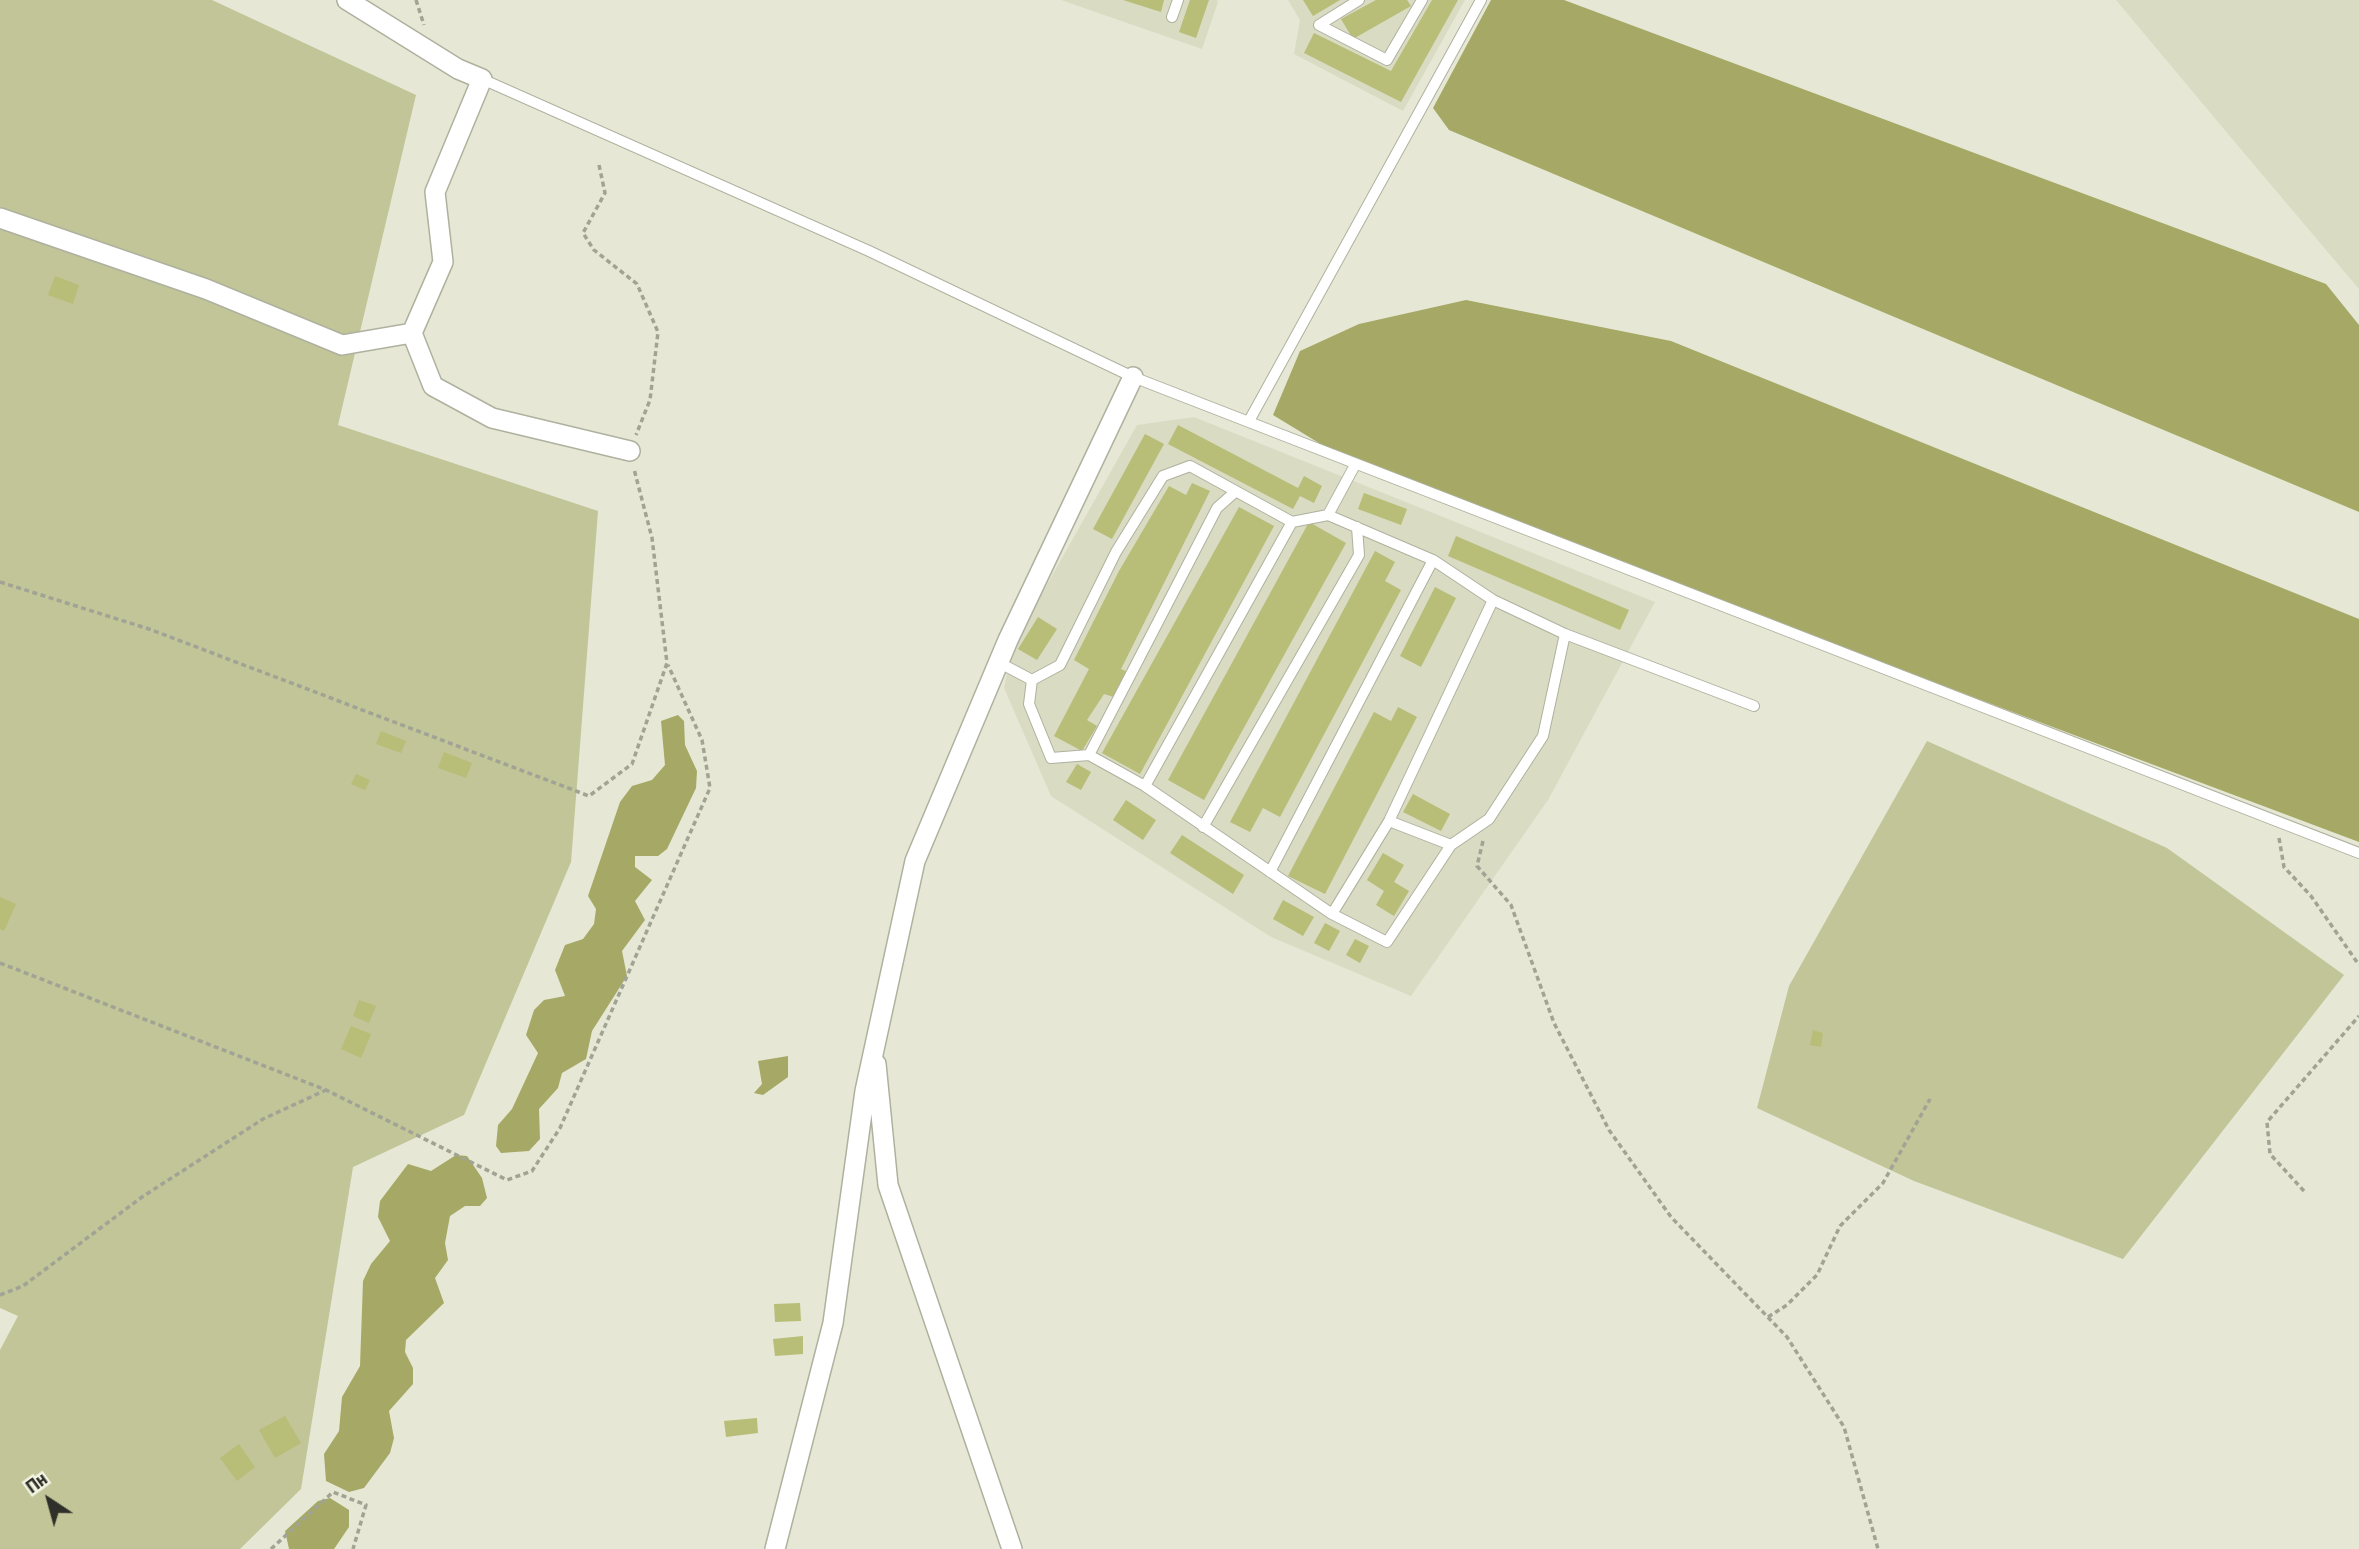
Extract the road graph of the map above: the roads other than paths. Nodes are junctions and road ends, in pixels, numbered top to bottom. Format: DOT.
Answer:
graph roads {
  1 [pos="347,0"];
  2 [pos="1178,0"];
  3 [pos="1359,0"];
  4 [pos="1422,0"];
  5 [pos="1481,0"];
  6 [pos="1171,17"];
  7 [pos="482,79"];
  8 [pos="0,218"];
  9 [pos="412,333"];
  10 [pos="1133,377"];
  11 [pos="1249,421"];
  12 [pos="630,451"];
  13 [pos="1355,465"];
  14 [pos="1235,492"];
  15 [pos="1328,515"];
  16 [pos="1292,522"];
  17 [pos="1357,527"];
  18 [pos="1433,560"];
  19 [pos="1493,600"];
  20 [pos="1564,634"];
  21 [pos="998,662"];
  22 [pos="1032,680"];
  23 [pos="1754,706"];
  24 [pos="1089,755"];
  25 [pos="1144,786"];
  26 [pos="1389,821"];
  27 [pos="1203,827"];
  28 [pos="1451,845"];
  29 [pos="2359,853"];
  30 [pos="1270,872"];
  31 [pos="1332,914"];
  32 [pos="874,1046"];
  33 [pos="775,1549"];
  34 [pos="1012,1549"];
  1 -- 7 [label="street"];
  2 -- 6 [label="lane"];
  3 -- 4 [label="lane"];
  5 -- 11 [label="lane"];
  7 -- 9 [label="street"];
  7 -- 10 [label="lane"];
  8 -- 9 [label="street"];
  9 -- 12 [label="street"];
  10 -- 11 [label="lane"];
  10 -- 21 [label="street"];
  11 -- 13 [label="lane"];
  13 -- 15 [label="lane"];
  13 -- 29 [label="lane"];
  14 -- 16 [label="lane"];
  14 -- 22 [label="lane"];
  14 -- 24 [label="lane"];
  15 -- 16 [label="lane"];
  15 -- 17 [label="lane"];
  16 -- 25 [label="lane"];
  17 -- 18 [label="lane"];
  17 -- 27 [label="lane"];
  18 -- 19 [label="lane"];
  18 -- 30 [label="lane"];
  19 -- 20 [label="lane"];
  19 -- 26 [label="lane"];
  20 -- 23 [label="lane"];
  20 -- 28 [label="lane"];
  21 -- 22 [label="lane"];
  21 -- 32 [label="street"];
  22 -- 24 [label="lane"];
  24 -- 25 [label="lane"];
  25 -- 27 [label="lane"];
  26 -- 28 [label="lane"];
  26 -- 31 [label="lane"];
  27 -- 30 [label="lane"];
  28 -- 31 [label="lane"];
  30 -- 31 [label="lane"];
  32 -- 33 [label="street"];
  32 -- 34 [label="street"];
}
